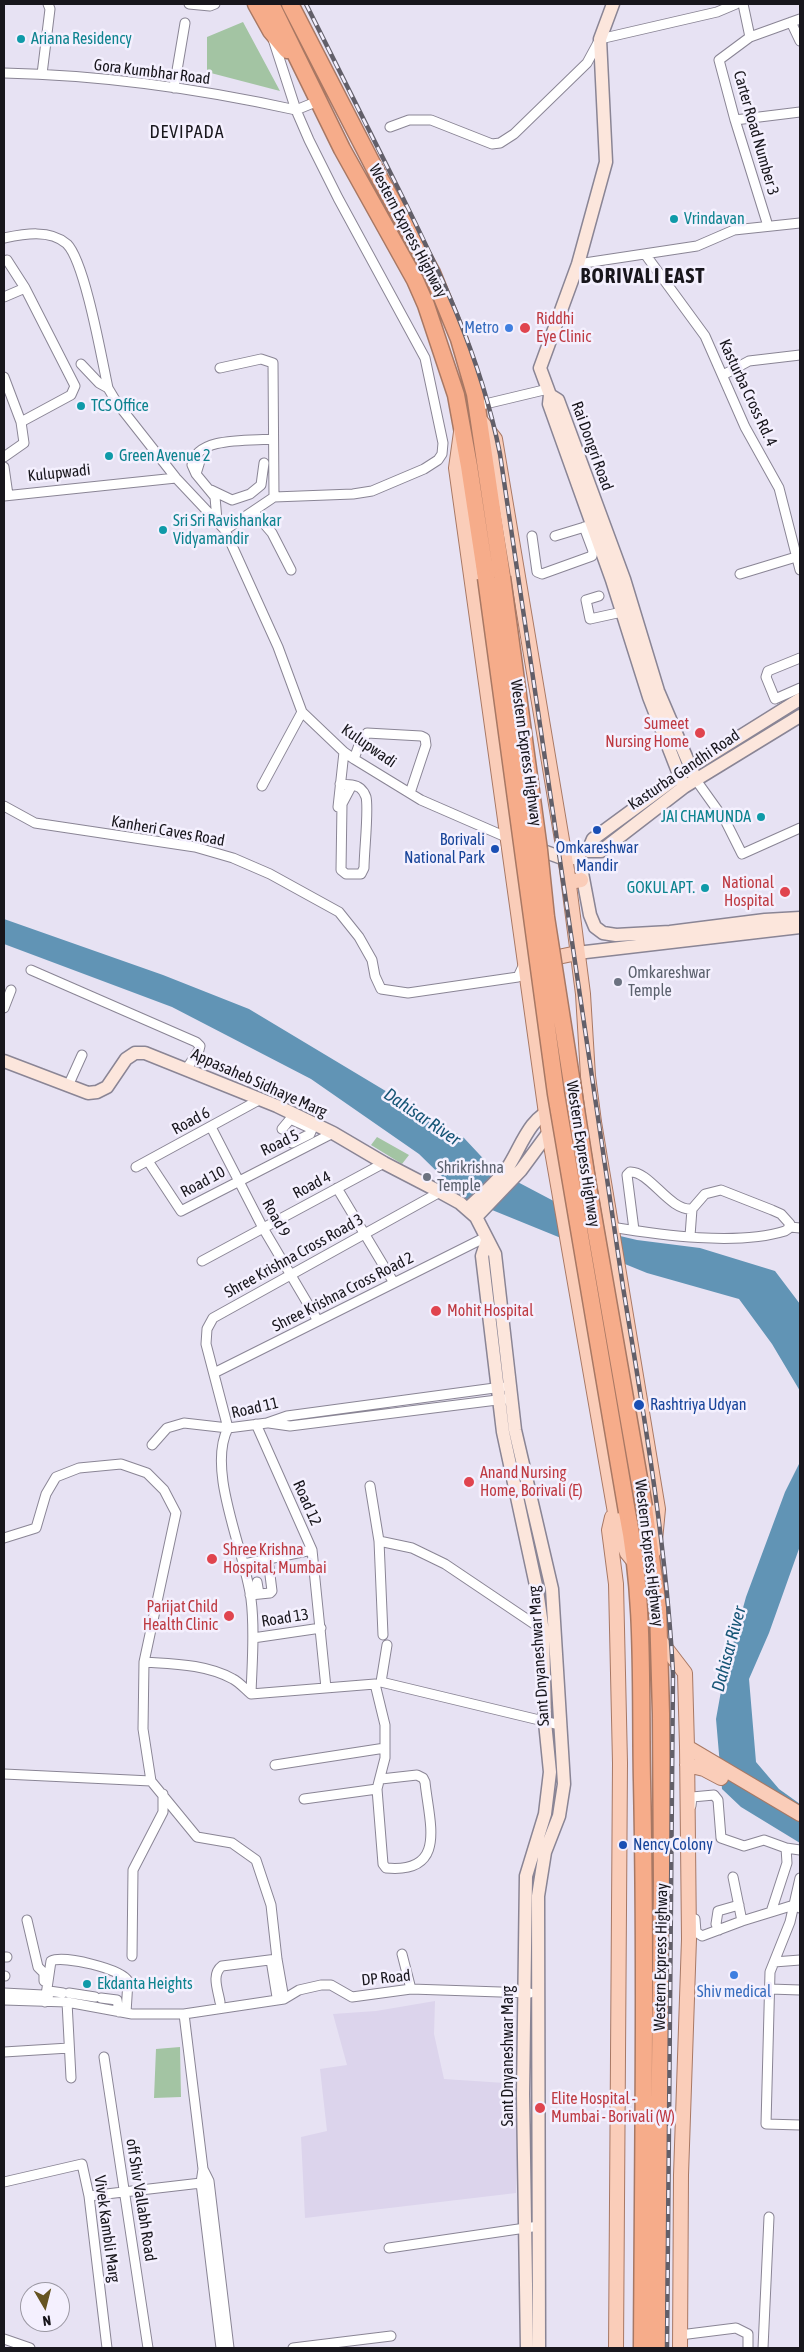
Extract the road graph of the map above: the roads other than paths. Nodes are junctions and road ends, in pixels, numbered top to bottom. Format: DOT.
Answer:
graph roads {
  1 [pos="48,4"];
  2 [pos="189,4"];
  3 [pos="215,4"];
  4 [pos="256,4"];
  5 [pos="271,4"];
  6 [pos="290,4"];
  7 [pos="613,4"];
  8 [pos="736,4"];
  9 [pos="743,4"];
  10 [pos="800,19"];
  11 [pos="791,22"];
  12 [pos="185,23"];
  13 [pos="271,31"];
  14 [pos="750,37"];
  15 [pos="600,39"];
  16 [pos="800,41"];
  17 [pos="302,66"];
  18 [pos="4,73"];
  19 [pos="42,74"];
  20 [pos="174,88"];
  21 [pos="318,101"];
  22 [pos="296,110"];
  23 [pos="800,112"];
  24 [pos="735,120"];
  25 [pos="390,127"];
  26 [pos="800,223"];
  27 [pos="768,226"];
  28 [pos="4,238"];
  29 [pos="645,254"];
  30 [pos="7,260"];
  31 [pos="578,264"];
  32 [pos="25,288"];
  33 [pos="4,297"];
  34 [pos="800,355"];
  35 [pos="81,364"];
  36 [pos="220,368"];
  37 [pos="722,376"];
  38 [pos="4,377"];
  39 [pos="108,388"];
  40 [pos="549,392"];
  41 [pos="478,413"];
  42 [pos="22,422"];
  43 [pos="463,427"];
  44 [pos="273,440"];
  45 [pos="442,454"];
  46 [pos="456,456"];
  47 [pos="4,457"];
  48 [pos="200,461"];
  49 [pos="264,463"];
  50 [pos="4,467"];
  51 [pos="196,474"];
  52 [pos="176,478"];
  53 [pos="211,490"];
  54 [pos="6,495"];
  55 [pos="274,497"];
  56 [pos="254,512"];
  57 [pos="216,520"];
  58 [pos="593,525"];
  59 [pos="225,530"];
  60 [pos="532,536"];
  61 [pos="555,536"];
  62 [pos="796,557"];
  63 [pos="291,570"];
  64 [pos="800,570"];
  65 [pos="740,574"];
  66 [pos="494,577"];
  67 [pos="622,590"];
  68 [pos="599,596"];
  69 [pos="622,612"];
  70 [pos="636,638"];
  71 [pos="800,658"];
  72 [pos="800,688"];
  73 [pos="800,699"];
  74 [pos="302,712"];
  75 [pos="800,716"];
  76 [pos="344,752"];
  77 [pos="354,759"];
  78 [pos="690,768"];
  79 [pos="696,780"];
  80 [pos="681,781"];
  81 [pos="340,784"];
  82 [pos="262,786"];
  83 [pos="352,786"];
  84 [pos="410,793"];
  85 [pos="4,806"];
  86 [pos="337,814"];
  87 [pos="800,828"];
  88 [pos="506,836"];
  89 [pos="575,866"];
  90 [pos="800,918"];
  91 [pos="800,927"];
  92 [pos="577,953"];
  93 [pos="525,964"];
  94 [pos="31,970"];
  95 [pos="11,990"];
  96 [pos="4,1008"];
  97 [pos="82,1055"];
  98 [pos="4,1061"];
  99 [pos="187,1068"];
  100 [pos="68,1086"];
  101 [pos="259,1100"];
  102 [pos="592,1100"];
  103 [pos="546,1112"];
  104 [pos="292,1117"];
  105 [pos="594,1122"];
  106 [pos="211,1127"];
  107 [pos="282,1129"];
  108 [pos="548,1132"];
  109 [pos="333,1133"];
  110 [pos="305,1142"];
  111 [pos="292,1143"];
  112 [pos="148,1161"];
  113 [pos="384,1163"];
  114 [pos="516,1166"];
  115 [pos="136,1167"];
  116 [pos="240,1180"];
  117 [pos="558,1184"];
  118 [pos="337,1188"];
  119 [pos="440,1192"];
  120 [pos="476,1209"];
  121 [pos="692,1209"];
  122 [pos="610,1225"];
  123 [pos="790,1227"];
  124 [pos="264,1228"];
  125 [pos="800,1228"];
  126 [pos="634,1230"];
  127 [pos="364,1234"];
  128 [pos="690,1236"];
  129 [pos="487,1239"];
  130 [pos="202,1261"];
  131 [pos="292,1274"];
  132 [pos="394,1283"];
  133 [pos="318,1321"];
  134 [pos="214,1373"];
  135 [pos="505,1393"];
  136 [pos="256,1424"];
  137 [pos="228,1428"];
  138 [pos="152,1445"];
  139 [pos="370,1486"];
  140 [pos="621,1511"];
  141 [pos="4,1538"];
  142 [pos="379,1541"];
  143 [pos="312,1550"];
  144 [pos="244,1564"];
  145 [pos="653,1564"];
  146 [pos="258,1566"];
  147 [pos="257,1582"];
  148 [pos="254,1595"];
  149 [pos="321,1628"];
  150 [pos="549,1632"];
  151 [pos="383,1635"];
  152 [pos="253,1638"];
  153 [pos="659,1639"];
  154 [pos="387,1645"];
  155 [pos="144,1662"];
  156 [pos="326,1688"];
  157 [pos="251,1694"];
  158 [pos="545,1722"];
  159 [pos="560,1725"];
  160 [pos="687,1747"];
  161 [pos="385,1748"];
  162 [pos="275,1764"];
  163 [pos="704,1764"];
  164 [pos="687,1765"];
  165 [pos="4,1774"];
  166 [pos="381,1779"];
  167 [pos="151,1781"];
  168 [pos="378,1789"];
  169 [pos="163,1794"];
  170 [pos="304,1799"];
  171 [pos="800,1814"];
  172 [pos="800,1823"];
  173 [pos="786,1848"];
  174 [pos="800,1850"];
  175 [pos="733,1877"];
  176 [pos="800,1878"];
  177 [pos="739,1905"];
  178 [pos="797,1907"];
  179 [pos="771,1912"];
  180 [pos="27,1920"];
  181 [pos="742,1920"];
  182 [pos="719,1930"];
  183 [pos="402,1954"];
  184 [pos="132,1956"];
  185 [pos="274,1960"];
  186 [pos="800,1960"];
  187 [pos="774,1962"];
  188 [pos="411,1989"];
  189 [pos="770,1989"];
  190 [pos="800,1990"];
  191 [pos="4,1993"];
  192 [pos="524,1993"];
  193 [pos="539,1993"];
  194 [pos="66,1996"];
  195 [pos="278,1998"];
  196 [pos="43,1999"];
  197 [pos="4,2000"];
  198 [pos="82,2000"];
  199 [pos="249,2004"];
  200 [pos="122,2012"];
  201 [pos="184,2014"];
  202 [pos="69,2048"];
  203 [pos="4,2052"];
  204 [pos="104,2057"];
  205 [pos="71,2078"];
  206 [pos="800,2125"];
  207 [pos="203,2169"];
  208 [pos="4,2182"];
  209 [pos="201,2183"];
  210 [pos="124,2192"];
  211 [pos="89,2196"];
  212 [pos="768,2217"];
  213 [pos="539,2226"];
  214 [pos="526,2228"];
  215 [pos="389,2248"];
  216 [pos="391,2336"];
  217 [pos="4,2339"];
  218 [pos="680,2342"];
  219 [pos="30,2348"];
  220 [pos="107,2348"];
  221 [pos="148,2348"];
  222 [pos="221,2348"];
  223 [pos="229,2348"];
  224 [pos="293,2348"];
  225 [pos="527,2348"];
  226 [pos="539,2348"];
  227 [pos="616,2348"];
  228 [pos="642,2348"];
  229 [pos="657,2348"];
  230 [pos="748,2348"];
  231 [pos="763,2348"];
  1 -- 19 [label="street"];
  2 -- 3 [label="street"];
  4 -- 13 [label="highway"];
  5 -- 17 [label="highway, Western Express Highway"];
  6 -- 41 [label="highway, Western Express Highway"];
  7 -- 15 [label="street"];
  8 -- 15 [label="street"];
  9 -- 14 [label="street"];
  10 -- 11 [label="street"];
  11 -- 14 [label="street"];
  11 -- 16 [label="street"];
  12 -- 20 [label="street"];
  13 -- 17 [label="highway"];
  13 -- 22 [label="street"];
  14 -- 24 [label="street, Carter Road Number 3"];
  15 -- 25 [label="street"];
  15 -- 31 [label="street"];
  17 -- 21 [label="highway, Western Express Highway"];
  18 -- 19 [label="street, Gora Kumbhar Road"];
  19 -- 20 [label="street, Gora Kumbhar Road"];
  20 -- 22 [label="street, Gora Kumbhar Road"];
  21 -- 22 [label="street"];
  21 -- 43 [label="highway, Western Express Highway"];
  22 -- 45 [label="street"];
  23 -- 24 [label="street"];
  24 -- 27 [label="street, Carter Road Number 3"];
  26 -- 27 [label="street"];
  27 -- 29 [label="street"];
  28 -- 39 [label="street"];
  29 -- 31 [label="street"];
  29 -- 37 [label="street, Kasturba Cross Rd. 4"];
  30 -- 32 [label="street"];
  31 -- 40 [label="street"];
  32 -- 33 [label="street"];
  32 -- 42 [label="street"];
  34 -- 37 [label="street"];
  35 -- 39 [label="street, Kulupwadi"];
  36 -- 44 [label="street"];
  37 -- 62 [label="street, Kasturba Cross Rd. 4"];
  38 -- 42 [label="street"];
  39 -- 52 [label="street, Kulupwadi"];
  40 -- 41 [label="street"];
  40 -- 58 [label="street"];
  41 -- 66 [label="highway, Western Express Highway"];
  41 -- 89 [label="main road"];
  42 -- 47 [label="street"];
  43 -- 46 [label="main road"];
  43 -- 66 [label="highway, Western Express Highway"];
  44 -- 51 [label="street"];
  44 -- 55 [label="street"];
  45 -- 46 [label="street"];
  45 -- 55 [label="street"];
  46 -- 88 [label="main road"];
  48 -- 51 [label="street"];
  49 -- 53 [label="street"];
  50 -- 54 [label="street"];
  51 -- 53 [label="street"];
  52 -- 54 [label="street, Kulupwadi"];
  52 -- 57 [label="street, Kulupwadi"];
  53 -- 57 [label="street"];
  55 -- 56 [label="street"];
  56 -- 59 [label="street"];
  56 -- 63 [label="street"];
  57 -- 59 [label="street, Kulupwadi"];
  58 -- 60 [label="street"];
  58 -- 61 [label="street"];
  58 -- 67 [label="street"];
  59 -- 74 [label="street, Kulupwadi"];
  62 -- 64 [label="street, Kasturba Cross Rd. 4"];
  62 -- 65 [label="street"];
  66 -- 140 [label="highway, Western Express Highway, bridge"];
  66 -- 145 [label="highway, Western Express Highway, bridge"];
  67 -- 69 [label="street"];
  67 -- 70 [label="street"];
  68 -- 69 [label="street"];
  69 -- 70 [label="street"];
  70 -- 78 [label="street"];
  70 -- 80 [label="street"];
  71 -- 72 [label="street"];
  73 -- 78 [label="street"];
  74 -- 76 [label="street, Kulupwadi"];
  74 -- 82 [label="street"];
  75 -- 79 [label="street, Kasturba Gandhi Road"];
  76 -- 77 [label="street, Kulupwadi"];
  76 -- 81 [label="street"];
  77 -- 84 [label="street, Kulupwadi"];
  77 -- 84 [label="street"];
  78 -- 79 [label="street"];
  78 -- 80 [label="street"];
  79 -- 80 [label="street, Kasturba Gandhi Road"];
  79 -- 87 [label="street"];
  80 -- 89 [label="street, Kasturba Gandhi Road"];
  81 -- 83 [label="street"];
  81 -- 86 [label="street"];
  83 -- 83 [label="street"];
  84 -- 88 [label="street, Kulupwadi"];
  85 -- 93 [label="street, Kanheri Caves Road"];
  88 -- 89 [label="street, Kulupwadi"];
  88 -- 93 [label="main road"];
  89 -- 90 [label="street"];
  89 -- 92 [label="main road"];
  91 -- 92 [label="street"];
  92 -- 93 [label="main road"];
  92 -- 102 [label="main road"];
  93 -- 103 [label="main road"];
  94 -- 99 [label="street"];
  95 -- 96 [label="street"];
  97 -- 100 [label="street"];
  98 -- 100 [label="street, Appasaheb Sidhaye Marg"];
  99 -- 100 [label="street, Appasaheb Sidhaye Marg"];
  99 -- 101 [label="street, Appasaheb Sidhaye Marg"];
  101 -- 104 [label="street, Appasaheb Sidhaye Marg"];
  101 -- 106 [label="street, Road 6"];
  102 -- 103 [label="street"];
  102 -- 105 [label="main road"];
  103 -- 108 [label="main road"];
  103 -- 114 [label="street"];
  104 -- 107 [label="street"];
  104 -- 109 [label="street, Appasaheb Sidhaye Marg"];
  104 -- 110 [label="street"];
  105 -- 108 [label="street"];
  105 -- 122 [label="main road"];
  106 -- 112 [label="street, Road 6"];
  106 -- 116 [label="street, Road 9"];
  108 -- 114 [label="street"];
  108 -- 117 [label="main road"];
  109 -- 110 [label="street, Road 5"];
  109 -- 113 [label="street, Appasaheb Sidhaye Marg"];
  110 -- 111 [label="street"];
  110 -- 116 [label="street, Road 5"];
  112 -- 115 [label="street, Road 6"];
  112 -- 116 [label="street, Road 10"];
  113 -- 118 [label="street, Road 4"];
  113 -- 119 [label="street, Appasaheb Sidhaye Marg"];
  114 -- 120 [label="street"];
  116 -- 124 [label="street, Road 9"];
  117 -- 122 [label="main road"];
  117 -- 140 [label="main road"];
  118 -- 124 [label="street, Road 4"];
  118 -- 127 [label="street"];
  119 -- 120 [label="street, Appasaheb Sidhaye Marg"];
  119 -- 127 [label="street, Shree Krishna Cross Road 3"];
  120 -- 129 [label="street"];
  121 -- 123 [label="street"];
  121 -- 126 [label="street"];
  121 -- 128 [label="street"];
  122 -- 126 [label="street"];
  122 -- 145 [label="main road"];
  123 -- 125 [label="street"];
  123 -- 128 [label="street"];
  124 -- 130 [label="street, Road 4"];
  124 -- 131 [label="street, Road 9"];
  126 -- 128 [label="street"];
  127 -- 131 [label="street, Shree Krishna Cross Road 3"];
  127 -- 132 [label="street"];
  129 -- 132 [label="street, Shree Krishna Cross Road 2"];
  129 -- 135 [label="street, Sant Dnyaneshwar Marg"];
  131 -- 133 [label="street, Road 9"];
  131 -- 134 [label="street, Shree Krishna Cross Road 3"];
  132 -- 133 [label="street, Shree Krishna Cross Road 2"];
  133 -- 134 [label="street, Shree Krishna Cross Road 2"];
  134 -- 137 [label="street, Shree Krishna Cross Road 3"];
  135 -- 136 [label="street, Road 11"];
  135 -- 150 [label="street, Sant Dnyaneshwar Marg"];
  136 -- 137 [label="street, Road 11"];
  136 -- 143 [label="street, Road 12"];
  137 -- 138 [label="street"];
  137 -- 144 [label="street, Road 11"];
  139 -- 142 [label="street"];
  140 -- 227 [label="main road"];
  140 -- 228 [label="highway, Western Express Highway"];
  141 -- 155 [label="street"];
  142 -- 150 [label="street"];
  142 -- 151 [label="street"];
  143 -- 144 [label="street"];
  143 -- 149 [label="street, Road 12"];
  144 -- 148 [label="street, Road 11"];
  145 -- 153 [label="highway, Western Express Highway"];
  146 -- 148 [label="street"];
  147 -- 148 [label="street"];
  148 -- 152 [label="street, Road 11"];
  149 -- 152 [label="street, Road 13"];
  149 -- 156 [label="street, Road 12"];
  150 -- 158 [label="street, Sant Dnyaneshwar Marg"];
  150 -- 159 [label="street, Sant Dnyaneshwar Marg"];
  152 -- 157 [label="street, Road 11"];
  153 -- 160 [label="main road"];
  153 -- 229 [label="highway, Western Express Highway"];
  154 -- 158 [label="street"];
  155 -- 157 [label="street"];
  155 -- 167 [label="street"];
  156 -- 157 [label="street"];
  156 -- 161 [label="street"];
  158 -- 159 [label="street"];
  158 -- 192 [label="street, Sant Dnyaneshwar Marg"];
  159 -- 193 [label="street, Sant Dnyaneshwar Marg"];
  160 -- 163 [label="main road"];
  160 -- 164 [label="main road"];
  161 -- 162 [label="street"];
  161 -- 166 [label="street"];
  163 -- 164 [label="main road"];
  163 -- 171 [label="main road"];
  163 -- 172 [label="main road"];
  164 -- 218 [label="main road"];
  165 -- 167 [label="street"];
  166 -- 168 [label="street"];
  166 -- 168 [label="street"];
  167 -- 169 [label="street"];
  168 -- 170 [label="street"];
  169 -- 184 [label="street"];
  169 -- 185 [label="street"];
  173 -- 174 [label="street"];
  173 -- 179 [label="street"];
  173 -- 182 [label="street"];
  175 -- 177 [label="street"];
  176 -- 178 [label="street"];
  177 -- 181 [label="street"];
  177 -- 182 [label="street"];
  178 -- 179 [label="street"];
  178 -- 187 [label="street"];
  179 -- 181 [label="street"];
  180 -- 196 [label="street"];
  181 -- 182 [label="street"];
  183 -- 188 [label="street"];
  185 -- 195 [label="street"];
  185 -- 199 [label="street"];
  186 -- 187 [label="street"];
  187 -- 189 [label="street"];
  188 -- 192 [label="street, DP Road"];
  188 -- 195 [label="street, DP Road"];
  189 -- 190 [label="street"];
  189 -- 206 [label="street"];
  191 -- 196 [label="street"];
  192 -- 193 [label="street, DP Road"];
  192 -- 214 [label="street, Sant Dnyaneshwar Marg"];
  193 -- 213 [label="street, Sant Dnyaneshwar Marg"];
  194 -- 196 [label="street"];
  194 -- 198 [label="street"];
  194 -- 202 [label="street"];
  195 -- 199 [label="street, DP Road"];
  196 -- 197 [label="street"];
  196 -- 200 [label="street"];
  198 -- 200 [label="street, DP Road"];
  198 -- 200 [label="street"];
  199 -- 201 [label="street, DP Road"];
  200 -- 201 [label="street, DP Road"];
  201 -- 207 [label="street"];
  202 -- 203 [label="street"];
  202 -- 205 [label="street"];
  204 -- 210 [label="street, off Shiv Vallabh Road"];
  207 -- 209 [label="street"];
  207 -- 223 [label="street"];
  208 -- 211 [label="street, Vivek Kambli Marg"];
  209 -- 210 [label="street"];
  209 -- 222 [label="street"];
  210 -- 211 [label="street"];
  210 -- 221 [label="street, off Shiv Vallabh Road"];
  211 -- 220 [label="street, Vivek Kambli Marg"];
  212 -- 231 [label="street"];
  213 -- 214 [label="street"];
  213 -- 226 [label="street, Sant Dnyaneshwar Marg"];
  214 -- 215 [label="street"];
  214 -- 225 [label="street, Sant Dnyaneshwar Marg"];
  216 -- 224 [label="street"];
  217 -- 219 [label="street"];
  218 -- 230 [label="street"];
}
